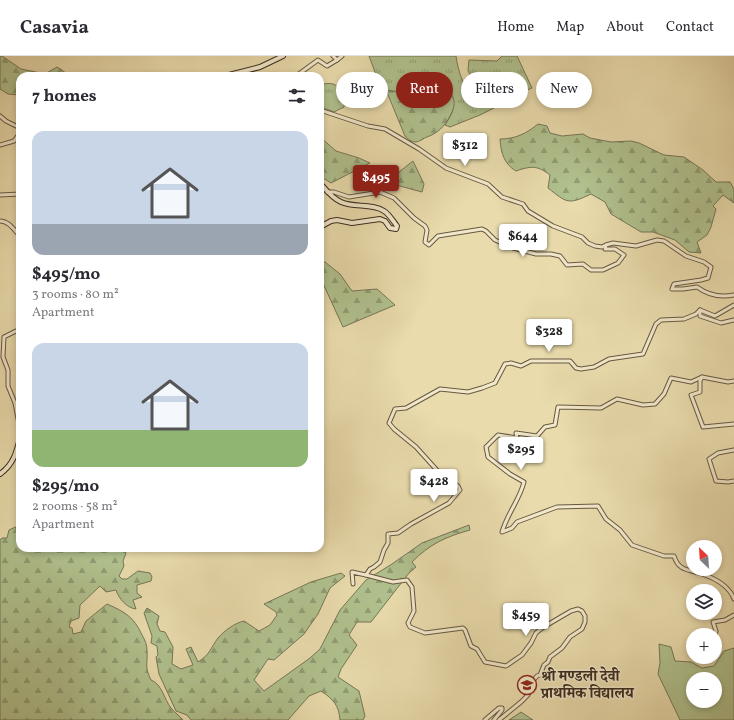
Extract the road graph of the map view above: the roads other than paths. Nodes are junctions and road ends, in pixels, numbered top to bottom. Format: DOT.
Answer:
graph roads {
  1 [pos="283,56"];
  2 [pos="333,56"];
  3 [pos="342,56"];
  4 [pos="337,60"];
  5 [pos="241,72"];
  6 [pos="302,72"];
  7 [pos="324,111"];
  8 [pos="0,116"];
  9 [pos="16,126"];
  10 [pos="16,138"];
  11 [pos="0,145"];
  12 [pos="324,188"];
  13 [pos="327,192"];
  14 [pos="16,194"];
  15 [pos="0,195"];
  16 [pos="0,221"];
  17 [pos="324,225"];
  18 [pos="16,232"];
  19 [pos="606,245"];
  20 [pos="734,295"];
  21 [pos="734,305"];
  22 [pos="700,310"];
  23 [pos="734,320"];
  24 [pos="16,332"];
  25 [pos="702,377"];
  26 [pos="734,381"];
  27 [pos="16,408"];
  28 [pos="734,424"];
  29 [pos="734,450"];
  30 [pos="16,454"];
  31 [pos="0,474"];
  32 [pos="734,481"];
  33 [pos="366,575"];
  34 [pos="353,584"];
  35 [pos="734,599"];
  36 [pos="734,615"];
  37 [pos="715,628"];
  38 [pos="485,720"];
  39 [pos="494,720"];
  40 [pos="499,720"];
  1 -- 5 [label="main road"];
  2 -- 4 [label="street"];
  3 -- 4 [label="street"];
  4 -- 6 [label="street"];
  7 -- 19 [label="street"];
  8 -- 9 [label="street"];
  10 -- 11 [label="street"];
  12 -- 13 [label="main road"];
  13 -- 17 [label="main road"];
  13 -- 19 [label="street"];
  14 -- 15 [label="street"];
  16 -- 18 [label="street"];
  19 -- 20 [label="street"];
  21 -- 22 [label="street"];
  22 -- 23 [label="street"];
  22 -- 33 [label="street"];
  24 -- 27 [label="street"];
  25 -- 26 [label="street"];
  25 -- 28 [label="street"];
  25 -- 35 [label="street"];
  29 -- 32 [label="street"];
  30 -- 31 [label="main road"];
  33 -- 34 [label="street"];
  33 -- 40 [label="street"];
  36 -- 37 [label="street"];
  38 -- 39 [label="street"];
}
